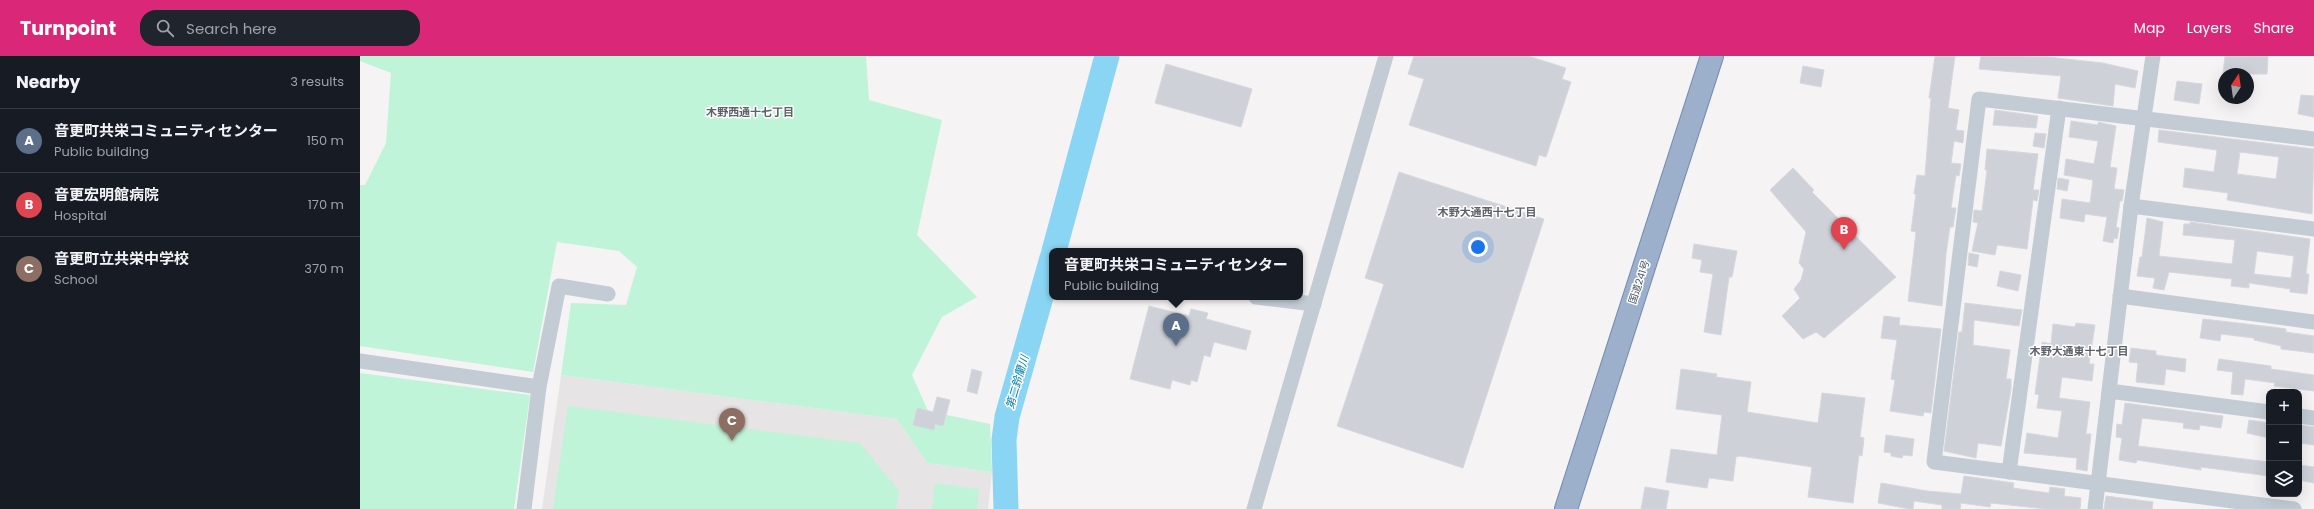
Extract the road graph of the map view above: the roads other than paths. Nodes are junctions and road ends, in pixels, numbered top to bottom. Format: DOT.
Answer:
graph roads {
  1 [pos="1386,56"];
  2 [pos="1712,56"];
  3 [pos="2153,56"];
  4 [pos="2059,108"];
  5 [pos="2144,119"];
  6 [pos="2314,139"];
  7 [pos="2131,206"];
  8 [pos="2314,229"];
  9 [pos="608,294"];
  10 [pos="2120,296"];
  11 [pos="1281,300"];
  12 [pos="1314,304"];
  13 [pos="2314,322"];
  14 [pos="360,361"];
  15 [pos="539,388"];
  16 [pos="2109,391"];
  17 [pos="2266,412"];
  18 [pos="2302,416"];
  19 [pos="2314,418"];
  20 [pos="2009,472"];
  21 [pos="2098,484"];
  22 [pos="524,509"];
  23 [pos="1254,509"];
  24 [pos="1566,509"];
  25 [pos="2095,509"];
  26 [pos="2294,509"];
  1 -- 12 [label="street"];
  2 -- 24 [label="highway, 国道241号"];
  3 -- 5 [label="street"];
  4 -- 5 [label="street"];
  4 -- 20 [label="street"];
  4 -- 20 [label="street"];
  5 -- 6 [label="street"];
  5 -- 7 [label="street"];
  7 -- 8 [label="street"];
  7 -- 10 [label="street"];
  9 -- 15 [label="street"];
  10 -- 13 [label="street"];
  10 -- 16 [label="street"];
  11 -- 12 [label="street"];
  12 -- 23 [label="street"];
  14 -- 15 [label="street"];
  15 -- 22 [label="street"];
  16 -- 17 [label="street"];
  16 -- 21 [label="street"];
  18 -- 19 [label="street"];
  20 -- 21 [label="street"];
  21 -- 25 [label="street"];
  21 -- 26 [label="street"];
}
